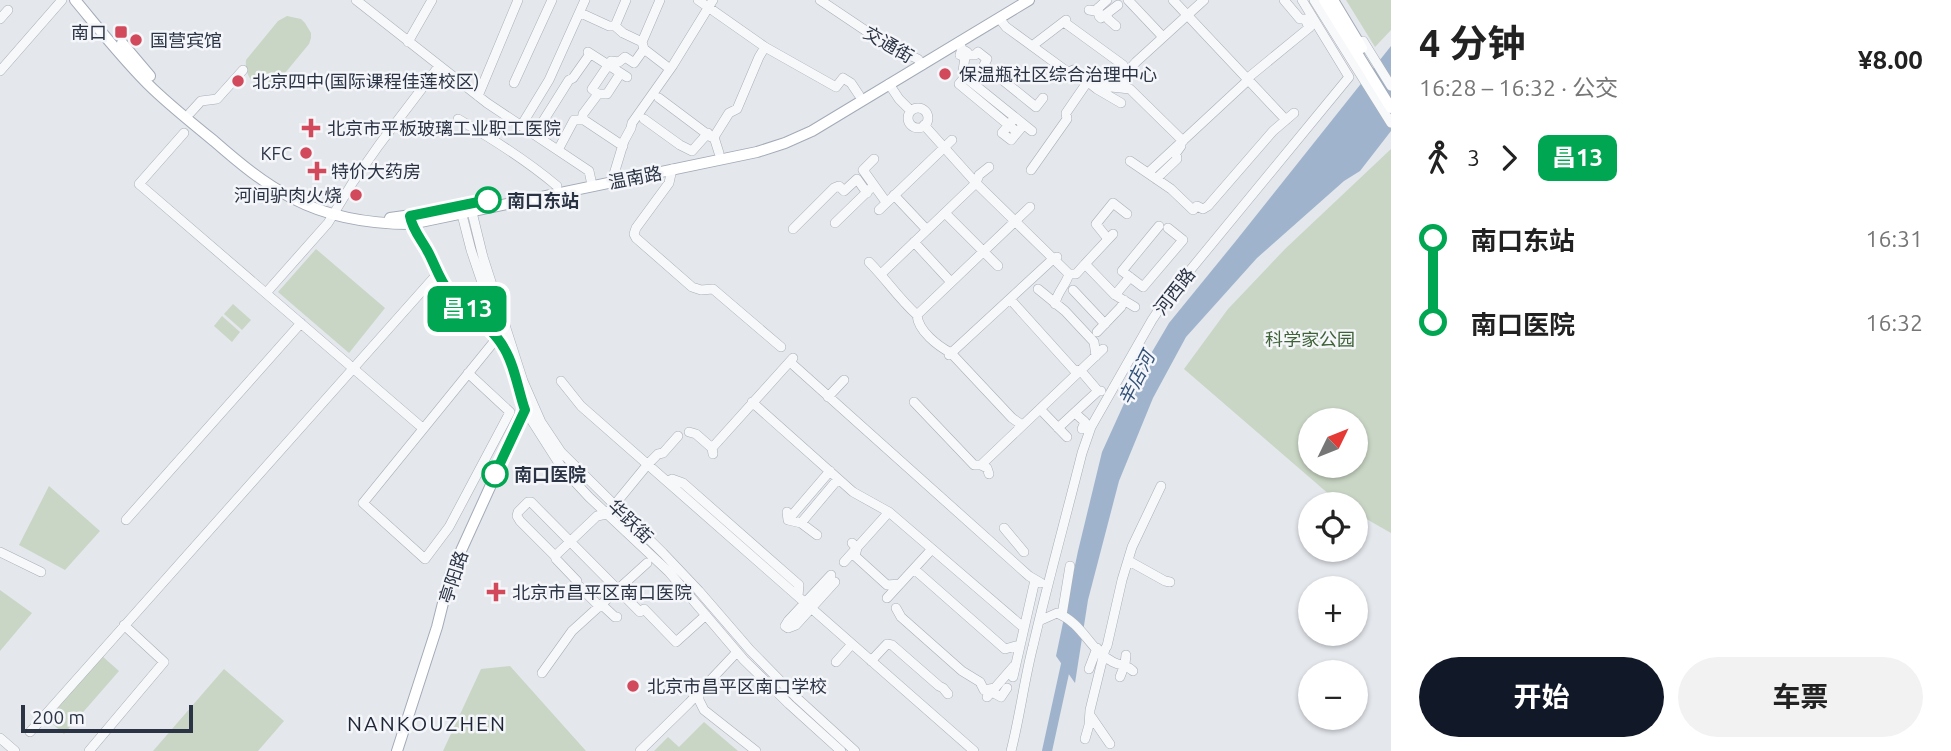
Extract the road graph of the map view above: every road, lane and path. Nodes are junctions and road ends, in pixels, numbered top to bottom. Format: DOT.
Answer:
graph roads {
  1 [pos="62,0"];
  2 [pos="356,0"];
  3 [pos="432,0"];
  4 [pos="518,0"];
  5 [pos="552,0"];
  6 [pos="585,0"];
  7 [pos="626,0"];
  8 [pos="660,0"];
  9 [pos="698,0"];
  10 [pos="820,0"];
  11 [pos="1017,0"];
  12 [pos="1029,0"];
  13 [pos="1107,0"];
  14 [pos="1128,0"];
  15 [pos="1172,0"];
  16 [pos="1204,0"];
  17 [pos="1284,0"];
  18 [pos="1302,0"];
  19 [pos="1314,0"];
  20 [pos="1324,0"];
  21 [pos="1336,0"];
  22 [pos="83,2"];
  23 [pos="710,4"];
  24 [pos="1118,5"];
  25 [pos="8,10"];
  26 [pos="585,15"];
  27 [pos="1107,15"];
  28 [pos="1186,16"];
  29 [pos="999,18"];
  30 [pos="0,19"];
  31 [pos="615,26"];
  32 [pos="1116,26"];
  33 [pos="1163,37"];
  34 [pos="408,42"];
  35 [pos="643,46"];
  36 [pos="1032,46"];
  37 [pos="765,47"];
  38 [pos="963,51"];
  39 [pos="1363,58"];
  40 [pos="920,62"];
  41 [pos="1120,62"];
  42 [pos="608,65"];
  43 [pos="439,66"];
  44 [pos="670,69"];
  45 [pos="0,71"];
  46 [pos="243,71"];
  47 [pos="1247,79"];
  48 [pos="1089,82"];
  49 [pos="514,83"];
  50 [pos="889,84"];
  51 [pos="1391,86"];
  52 [pos="1125,88"];
  53 [pos="598,94"];
  54 [pos="859,94"];
  55 [pos="1391,95"];
  56 [pos="478,96"];
  57 [pos="659,98"];
  58 [pos="1044,98"];
  59 [pos="1121,103"];
  60 [pos="1391,108"];
  61 [pos="190,113"];
  62 [pos="1294,113"];
  63 [pos="458,119"];
  64 [pos="644,119"];
  65 [pos="582,120"];
  66 [pos="1286,120"];
  67 [pos="1012,121"];
  68 [pos="1391,123"];
  69 [pos="521,125"];
  70 [pos="1020,128"];
  71 [pos="1032,131"];
  72 [pos="184,133"];
  73 [pos="535,134"];
  74 [pos="711,135"];
  75 [pos="952,139"];
  76 [pos="1183,141"];
  77 [pos="623,146"];
  78 [pos="944,147"];
  79 [pos="558,150"];
  80 [pos="719,153"];
  81 [pos="874,159"];
  82 [pos="1130,161"];
  83 [pos="989,167"];
  84 [pos="672,169"];
  85 [pos="1031,170"];
  86 [pos="614,174"];
  87 [pos="1152,176"];
  88 [pos="592,182"];
  89 [pos="976,183"];
  90 [pos="557,186"];
  91 [pos="874,186"];
  92 [pos="866,193"];
  93 [pos="894,195"];
  94 [pos="886,202"];
  95 [pos="1030,207"];
  96 [pos="466,209"];
  97 [pos="878,210"];
  98 [pos="336,211"];
  99 [pos="945,213"];
  100 [pos="1127,214"];
  101 [pos="411,220"];
  102 [pos="1016,220"];
  103 [pos="835,223"];
  104 [pos="793,229"];
  105 [pos="927,230"];
  106 [pos="914,242"];
  107 [pos="982,252"];
  108 [pos="1055,258"];
  109 [pos="869,262"];
  110 [pos="1085,264"];
  111 [pos="998,266"];
  112 [pos="438,273"];
  113 [pos="881,274"];
  114 [pos="1069,274"];
  115 [pos="1130,277"];
  116 [pos="951,282"];
  117 [pos="1038,289"];
  118 [pos="1073,290"];
  119 [pos="266,293"];
  120 [pos="1120,297"];
  121 [pos="1010,299"];
  122 [pos="1055,304"];
  123 [pos="1135,307"];
  124 [pos="916,316"];
  125 [pos="301,323"];
  126 [pos="1105,324"];
  127 [pos="1097,332"];
  128 [pos="500,343"];
  129 [pos="781,346"];
  130 [pos="950,355"];
  131 [pos="354,368"];
  132 [pos="1081,371"];
  133 [pos="468,373"];
  134 [pos="844,380"];
  135 [pos="561,381"];
  136 [pos="828,397"];
  137 [pos="914,401"];
  138 [pos="752,402"];
  139 [pos="1040,409"];
  140 [pos="525,410"];
  141 [pos="1075,413"];
  142 [pos="419,425"];
  143 [pos="1022,425"];
  144 [pos="1058,428"];
  145 [pos="1082,429"];
  146 [pos="689,432"];
  147 [pos="678,436"];
  148 [pos="1067,437"];
  149 [pos="648,464"];
  150 [pos="981,465"];
  151 [pos="830,471"];
  152 [pos="989,474"];
  153 [pos="838,479"];
  154 [pos="1161,486"];
  155 [pos="613,505"];
  156 [pos="889,512"];
  157 [pos="607,514"];
  158 [pos="126,520"];
  159 [pos="801,523"];
  160 [pos="1004,528"];
  161 [pos="817,534"];
  162 [pos="570,541"];
  163 [pos="855,545"];
  164 [pos="932,549"];
  165 [pos="0,552"];
  166 [pos="1024,552"];
  167 [pos="555,556"];
  168 [pos="1129,561"];
  169 [pos="844,562"];
  170 [pos="647,563"];
  171 [pos="1070,566"];
  172 [pos="914,569"];
  173 [pos="41,572"];
  174 [pos="833,578"];
  175 [pos="1170,582"];
  176 [pos="900,584"];
  177 [pos="617,590"];
  178 [pos="887,598"];
  179 [pos="805,602"];
  180 [pos="601,606"];
  181 [pos="897,608"];
  182 [pos="706,615"];
  183 [pos="1062,615"];
  184 [pos="617,617"];
  185 [pos="1039,621"];
  186 [pos="124,625"];
  187 [pos="1023,627"];
  188 [pos="852,644"];
  189 [pos="1019,645"];
  190 [pos="1100,651"];
  191 [pos="737,652"];
  192 [pos="871,660"];
  193 [pos="1125,660"];
  194 [pos="836,662"];
  195 [pos="1015,664"];
  196 [pos="1089,669"];
  197 [pos="1133,671"];
  198 [pos="542,673"];
  199 [pos="1013,677"];
  200 [pos="1120,677"];
  201 [pos="1007,688"];
  202 [pos="991,692"];
  203 [pos="699,693"];
  204 [pos="948,694"];
  205 [pos="1090,715"];
  206 [pos="30,732"];
  207 [pos="0,738"];
  208 [pos="1085,739"];
  209 [pos="1110,744"];
  210 [pos="15,751"];
  211 [pos="89,751"];
  212 [pos="397,751"];
  213 [pos="640,751"];
  214 [pos="756,751"];
  215 [pos="841,751"];
  216 [pos="855,751"];
  217 [pos="974,751"];
  218 [pos="1012,751"];
  1 -- 45 [label="street"];
  2 -- 34 [label="street"];
  3 -- 34 [label="street"];
  4 -- 56 [label="street"];
  5 -- 49 [label="street"];
  6 -- 69 [label="street"];
  7 -- 31 [label="street"];
  8 -- 35 [label="street"];
  9 -- 23 [label="street"];
  10 -- 40 [label="street, 交通街"];
  11 -- 40 [label="main road, 温南路"];
  12 -- 29 [label="main road, 温南路"];
  13 -- 27 [label="street"];
  14 -- 33 [label="street"];
  15 -- 28 [label="street"];
  16 -- 28 [label="street"];
  17 -- 47 [label="street"];
  18 -- 185 [label="street, 河西路"];
  19 -- 39 [label="street"];
  20 -- 39 [label="main road"];
  21 -- 39 [label="main road"];
  22 -- 61 [label="main road, 温南路"];
  22 -- 98 [label="main road, 温南路"];
  23 -- 37 [label="street"];
  23 -- 44 [label="street"];
  24 -- 27 [label="street"];
  25 -- 30 [label="street"];
  26 -- 31 [label="street"];
  27 -- 32 [label="street"];
  28 -- 33 [label="street"];
  28 -- 47 [label="street"];
  29 -- 36 [label="street"];
  29 -- 38 [label="main road, 温南路"];
  31 -- 35 [label="street"];
  33 -- 52 [label="street"];
  34 -- 43 [label="street"];
  35 -- 42 [label="street"];
  35 -- 44 [label="street"];
  36 -- 41 [label="street"];
  36 -- 48 [label="street"];
  37 -- 54 [label="street"];
  37 -- 74 [label="street"];
  38 -- 40 [label="main road, 温南路"];
  38 -- 58 [label="street"];
  38 -- 67 [label="street"];
  39 -- 51 [label="street"];
  39 -- 55 [label="main road"];
  39 -- 60 [label="main road"];
  39 -- 68 [label="street"];
  40 -- 50 [label="main road, 温南路"];
  40 -- 54 [label="main road, 温南路"];
  42 -- 53 [label="street"];
  42 -- 53 [label="street"];
  42 -- 73 [label="street"];
  43 -- 56 [label="street"];
  43 -- 98 [label="street"];
  44 -- 77 [label="street"];
  46 -- 61 [label="street"];
  47 -- 66 [label="street"];
  47 -- 76 [label="street"];
  48 -- 52 [label="street"];
  48 -- 59 [label="street"];
  48 -- 85 [label="street"];
  50 -- 78 [label="street"];
  50 -- 84 [label="main road, 温南路"];
  52 -- 76 [label="street"];
  53 -- 65 [label="street"];
  54 -- 80 [label="main road, 温南路"];
  56 -- 69 [label="street"];
  57 -- 74 [label="street"];
  61 -- 98 [label="main road, 温南路"];
  62 -- 66 [label="street"];
  63 -- 90 [label="street"];
  64 -- 74 [label="street"];
  65 -- 77 [label="street"];
  65 -- 79 [label="street"];
  66 -- 87 [label="street"];
  67 -- 70 [label="street"];
  67 -- 70 [label="street"];
  69 -- 73 [label="street"];
  70 -- 71 [label="street"];
  72 -- 119 [label="street"];
  73 -- 79 [label="street"];
  74 -- 80 [label="street"];
  75 -- 78 [label="street"];
  76 -- 87 [label="street"];
  77 -- 86 [label="street"];
  78 -- 89 [label="street"];
  78 -- 93 [label="street"];
  79 -- 88 [label="street"];
  80 -- 86 [label="main road, 温南路"];
  81 -- 91 [label="street"];
  82 -- 87 [label="street"];
  83 -- 89 [label="street"];
  84 -- 88 [label="main road, 温南路"];
  84 -- 129 [label="street"];
  86 -- 88 [label="main road, 温南路"];
  88 -- 90 [label="main road, 温南路"];
  88 -- 96 [label="main road, 温南路"];
  89 -- 99 [label="street"];
  89 -- 102 [label="street"];
  90 -- 96 [label="main road, 温南路"];
  91 -- 92 [label="street"];
  91 -- 94 [label="street"];
  92 -- 103 [label="street"];
  92 -- 104 [label="street"];
  93 -- 94 [label="street"];
  93 -- 105 [label="street"];
  94 -- 97 [label="street"];
  95 -- 102 [label="street"];
  96 -- 101 [label="main road, 温南路"];
  96 -- 128 [label="street, 华跃街"];
  96 -- 155 [label="street, 华跃街"];
  98 -- 101 [label="main road, 温南路"];
  98 -- 119 [label="street"];
  99 -- 105 [label="street"];
  99 -- 107 [label="street"];
  100 -- 110 [label="street"];
  101 -- 112 [label="main road"];
  102 -- 107 [label="street"];
  102 -- 108 [label="street"];
  105 -- 106 [label="street"];
  106 -- 113 [label="street"];
  106 -- 116 [label="street"];
  107 -- 111 [label="street"];
  107 -- 116 [label="street"];
  108 -- 114 [label="street"];
  108 -- 121 [label="street"];
  109 -- 113 [label="street"];
  110 -- 114 [label="street"];
  110 -- 120 [label="street"];
  112 -- 128 [label="main road"];
  112 -- 131 [label="street"];
  113 -- 124 [label="street"];
  114 -- 122 [label="street"];
  115 -- 115 [label="street"];
  115 -- 120 [label="street"];
  116 -- 124 [label="street"];
  117 -- 122 [label="street"];
  118 -- 126 [label="street"];
  119 -- 125 [label="street"];
  120 -- 123 [label="street"];
  120 -- 126 [label="street"];
  121 -- 130 [label="street"];
  121 -- 132 [label="street"];
  122 -- 132 [label="street"];
  124 -- 130 [label="street"];
  125 -- 131 [label="street"];
  125 -- 158 [label="street"];
  126 -- 127 [label="street"];
  128 -- 133 [label="street"];
  128 -- 140 [label="street, 华跃街"];
  130 -- 143 [label="street"];
  131 -- 142 [label="street"];
  131 -- 186 [label="street"];
  132 -- 139 [label="street"];
  132 -- 141 [label="street"];
  133 -- 133 [label="street"];
  134 -- 136 [label="street"];
  135 -- 149 [label="street"];
  136 -- 138 [label="street"];
  136 -- 187 [label="street"];
  137 -- 150 [label="street"];
  138 -- 146 [label="street"];
  138 -- 151 [label="street"];
  139 -- 143 [label="street"];
  139 -- 144 [label="street"];
  140 -- 157 [label="street, 华跃街"];
  140 -- 212 [label="main road, 亭阳路"];
  141 -- 144 [label="street"];
  141 -- 145 [label="street"];
  143 -- 150 [label="street"];
  144 -- 148 [label="street"];
  147 -- 149 [label="street"];
  149 -- 155 [label="street"];
  149 -- 179 [label="street"];
  150 -- 152 [label="street"];
  151 -- 153 [label="street"];
  151 -- 159 [label="street"];
  153 -- 156 [label="street"];
  153 -- 159 [label="street"];
  154 -- 168 [label="street"];
  155 -- 157 [label="street"];
  155 -- 216 [label="street, 华跃街"];
  156 -- 163 [label="street"];
  156 -- 164 [label="street"];
  157 -- 162 [label="street"];
  157 -- 182 [label="street, 华跃街"];
  159 -- 161 [label="street"];
  160 -- 166 [label="street"];
  162 -- 167 [label="street"];
  162 -- 167 [label="street"];
  162 -- 177 [label="street"];
  163 -- 169 [label="street"];
  163 -- 176 [label="street"];
  164 -- 172 [label="street"];
  164 -- 187 [label="street"];
  165 -- 173 [label="street"];
  167 -- 180 [label="street"];
  168 -- 175 [label="street"];
  168 -- 190 [label="street"];
  170 -- 177 [label="street"];
  171 -- 183 [label="street"];
  172 -- 176 [label="street"];
  172 -- 189 [label="street"];
  174 -- 179 [label="street"];
  176 -- 178 [label="street"];
  177 -- 180 [label="street"];
  177 -- 182 [label="street"];
  179 -- 188 [label="street"];
  180 -- 184 [label="street"];
  180 -- 198 [label="street"];
  181 -- 202 [label="street"];
  182 -- 191 [label="street, 华跃街"];
  183 -- 185 [label="street"];
  183 -- 190 [label="street"];
  185 -- 218 [label="street, 河西路"];
  186 -- 206 [label="street"];
  186 -- 211 [label="street"];
  187 -- 189 [label="street"];
  188 -- 192 [label="street"];
  188 -- 194 [label="street"];
  189 -- 195 [label="street"];
  190 -- 193 [label="street"];
  190 -- 196 [label="street"];
  190 -- 205 [label="street"];
  191 -- 203 [label="street"];
  191 -- 215 [label="street, 华跃街"];
  192 -- 204 [label="street"];
  192 -- 217 [label="street"];
  193 -- 197 [label="street"];
  193 -- 200 [label="street"];
  195 -- 199 [label="street"];
  195 -- 202 [label="street"];
  201 -- 202 [label="street"];
  203 -- 213 [label="street"];
  203 -- 214 [label="street"];
  205 -- 208 [label="street"];
  205 -- 209 [label="street"];
  207 -- 210 [label="street"];
}
